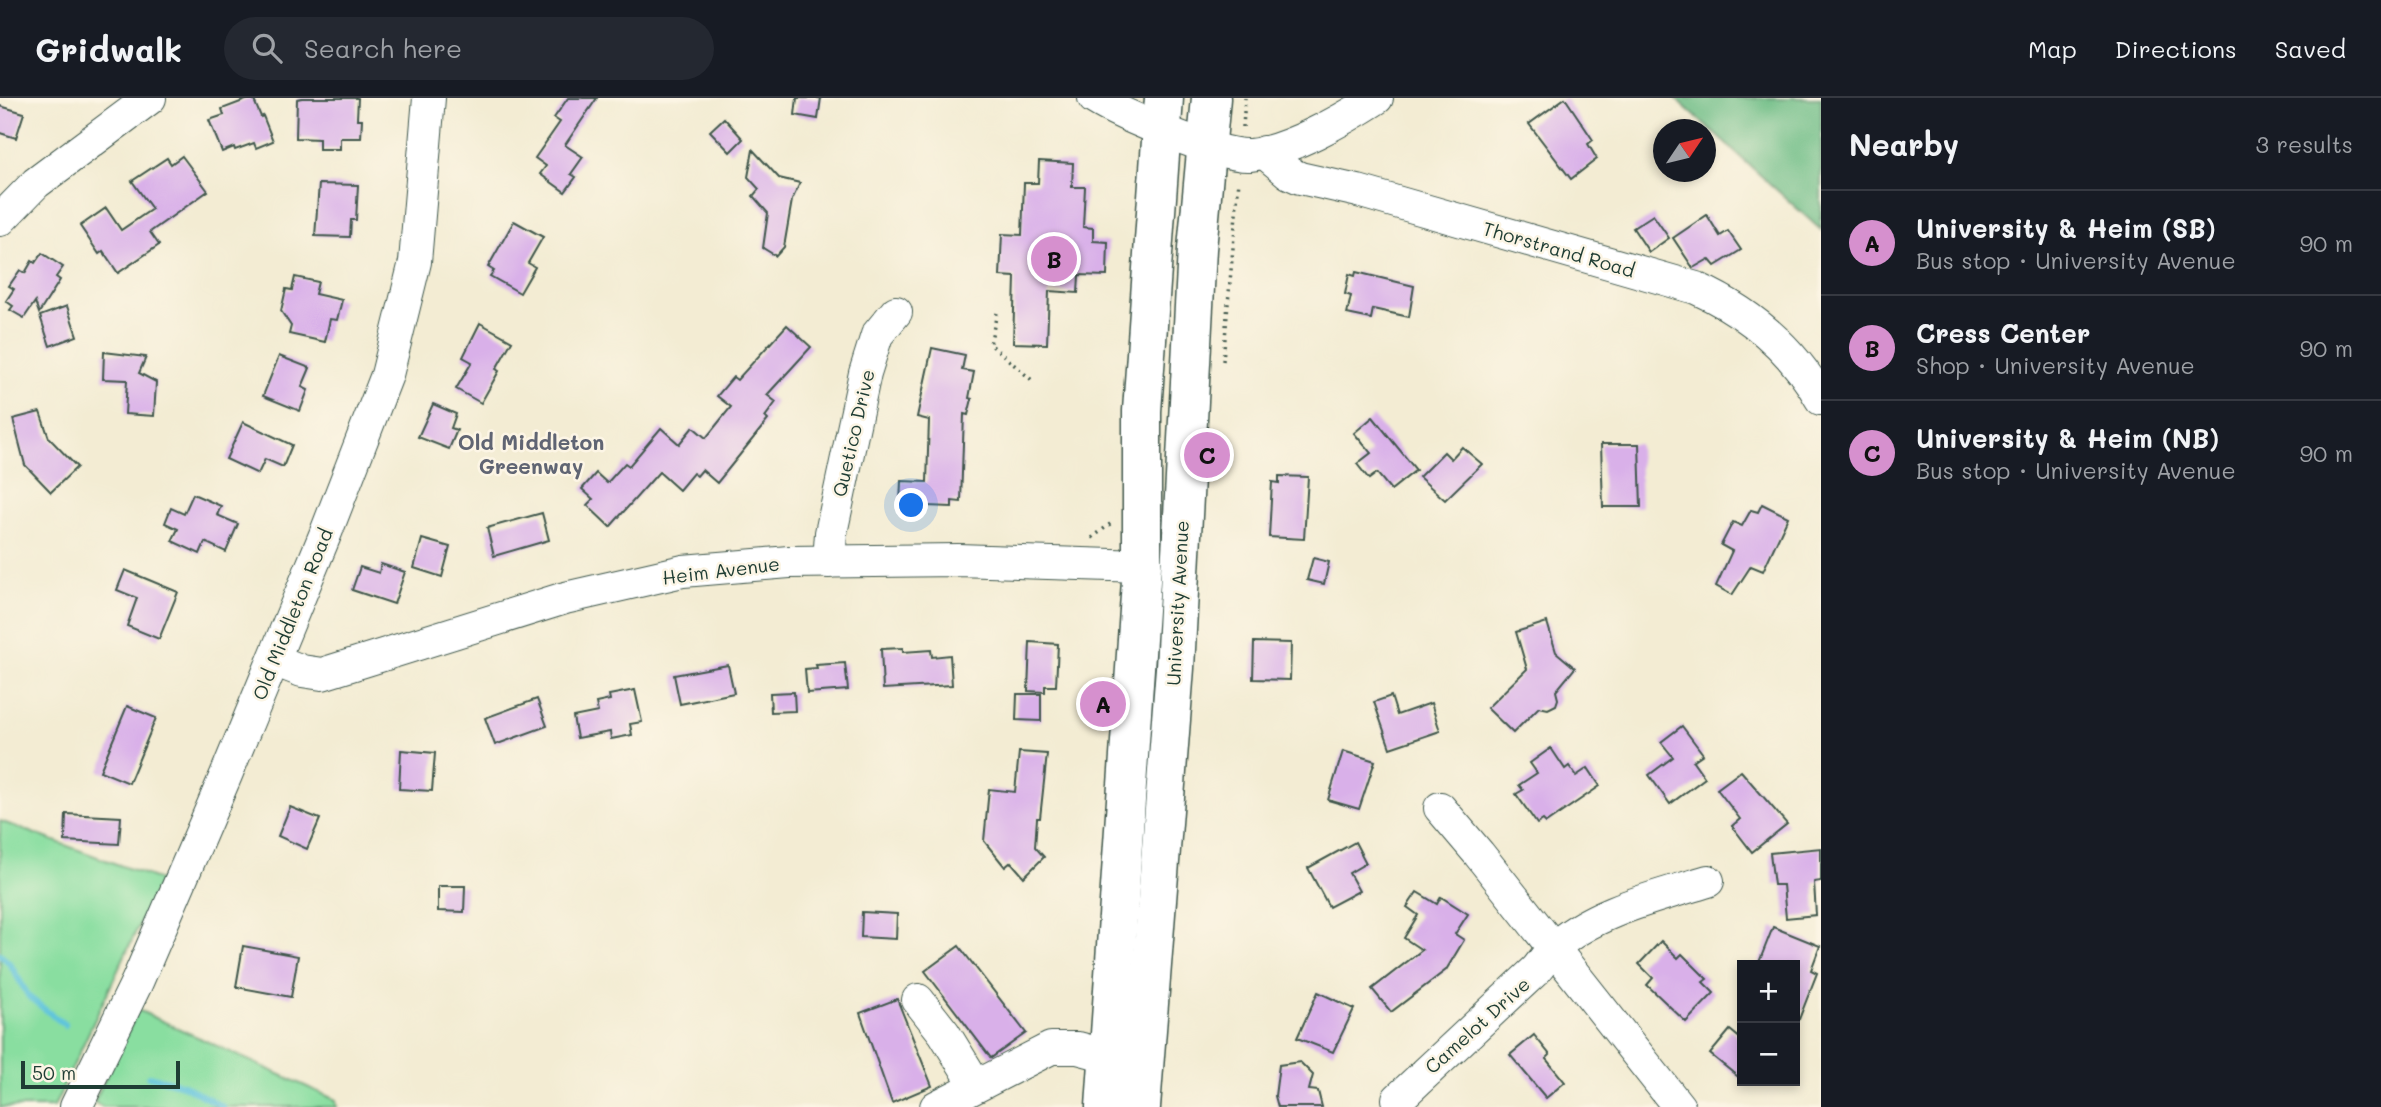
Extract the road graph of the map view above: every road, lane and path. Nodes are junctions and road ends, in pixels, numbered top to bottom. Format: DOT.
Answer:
graph roads {
  1 [pos="150,98"];
  2 [pos="429,98"];
  3 [pos="1094,98"];
  4 [pos="1211,98"];
  5 [pos="1377,98"];
  6 [pos="1163,114"];
  7 [pos="1208,145"];
  8 [pos="1264,152"];
  9 [pos="0,220"];
  10 [pos="896,312"];
  11 [pos="996,313"];
  12 [pos="1033,381"];
  13 [pos="1821,399"];
  14 [pos="829,562"];
  15 [pos="1142,566"];
  16 [pos="274,660"];
  17 [pos="1168,753"];
  18 [pos="1440,808"];
  19 [pos="1708,881"];
  20 [pos="1554,948"];
  21 [pos="918,1000"];
  22 [pos="1108,1056"];
  23 [pos="958,1099"];
  24 [pos="1398,1099"];
  25 [pos="75,1107"];
  26 [pos="1105,1107"];
  27 [pos="1127,1107"];
  28 [pos="1141,1107"];
  29 [pos="1679,1107"];
  1 -- 9 [label="street"];
  2 -- 16 [label="street, Old Middleton Road"];
  3 -- 6 [label="street"];
  4 -- 7 [label="main road, University Avenue"];
  5 -- 8 [label="street"];
  6 -- 7 [label="street"];
  6 -- 15 [label="main road, University Avenue"];
  7 -- 8 [label="street"];
  7 -- 17 [label="main road, University Avenue"];
  8 -- 13 [label="street, Thorstrand Road"];
  10 -- 14 [label="street, Quetico Drive"];
  11 -- 12 [label="path"];
  14 -- 15 [label="street, Heim Avenue"];
  14 -- 16 [label="street, Heim Avenue"];
  15 -- 17 [label="main road"];
  15 -- 22 [label="main road, University Avenue"];
  16 -- 25 [label="street, Old Middleton Road"];
  17 -- 28 [label="main road, University Avenue"];
  18 -- 20 [label="street"];
  19 -- 20 [label="street, Camelot Drive"];
  20 -- 24 [label="street, Camelot Drive"];
  20 -- 29 [label="street"];
  21 -- 23 [label="street"];
  22 -- 23 [label="street"];
  22 -- 26 [label="main road, University Avenue"];
  22 -- 27 [label="main road"];
}
